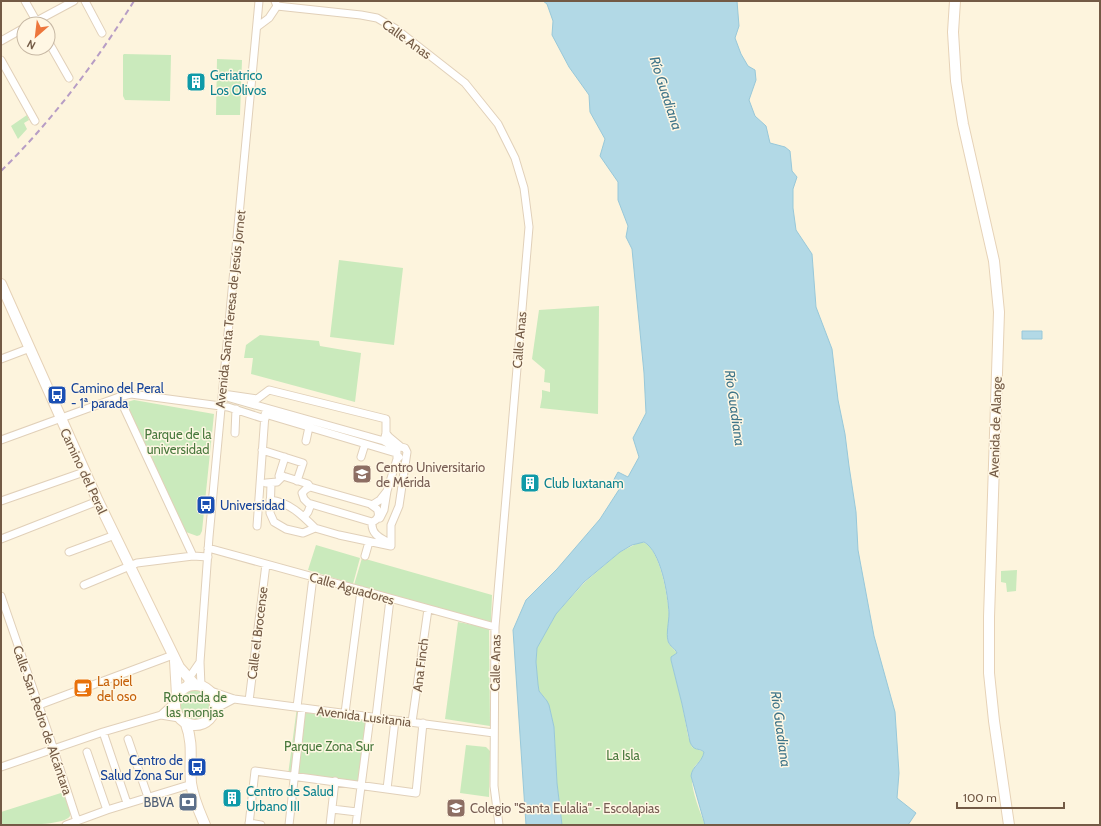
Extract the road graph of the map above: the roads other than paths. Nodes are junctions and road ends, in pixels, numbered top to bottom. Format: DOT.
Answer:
graph roads {
  1 [pos="25,1"];
  2 [pos="74,1"];
  3 [pos="84,1"];
  4 [pos="259,1"];
  5 [pos="954,1"];
  6 [pos="276,4"];
  7 [pos="32,16"];
  8 [pos="47,16"];
  9 [pos="257,27"];
  10 [pos="16,33"];
  11 [pos="102,33"];
  12 [pos="1,41"];
  13 [pos="56,56"];
  14 [pos="2,64"];
  15 [pos="69,78"];
  16 [pos="35,121"];
  17 [pos="1,284"];
  18 [pos="30,348"];
  19 [pos="1,359"];
  20 [pos="223,394"];
  21 [pos="261,396"];
  22 [pos="119,397"];
  23 [pos="222,406"];
  24 [pos="263,407"];
  25 [pos="236,409"];
  26 [pos="60,419"];
  27 [pos="265,419"];
  28 [pos="309,427"];
  29 [pos="235,433"];
  30 [pos="386,433"];
  31 [pos="1,440"];
  32 [pos="306,440"];
  33 [pos="384,441"];
  34 [pos="365,444"];
  35 [pos="401,447"];
  36 [pos="260,453"];
  37 [pos="397,456"];
  38 [pos="285,457"];
  39 [pos="361,457"];
  40 [pos="84,472"];
  41 [pos="283,476"];
  42 [pos="298,481"];
  43 [pos="252,484"];
  44 [pos="260,484"];
  45 [pos="270,484"];
  46 [pos="310,487"];
  47 [pos="387,491"];
  48 [pos="270,500"];
  49 [pos="1,501"];
  50 [pos="98,501"];
  51 [pos="311,504"];
  52 [pos="372,505"];
  53 [pos="304,517"];
  54 [pos="373,522"];
  55 [pos="257,526"];
  56 [pos="315,528"];
  57 [pos="115,535"];
  58 [pos="1,539"];
  59 [pos="369,542"];
  60 [pos="391,544"];
  61 [pos="208,548"];
  62 [pos="69,552"];
  63 [pos="194,556"];
  64 [pos="365,556"];
  65 [pos="208,557"];
  66 [pos="266,564"];
  67 [pos="130,567"];
  68 [pos="313,577"];
  69 [pos="84,585"];
  70 [pos="361,590"];
  71 [pos="1,596"];
  72 [pos="390,599"];
  73 [pos="428,609"];
  74 [pos="4,614"];
  75 [pos="495,627"];
  76 [pos="173,655"];
  77 [pos="200,662"];
  78 [pos="196,685"];
  79 [pos="176,699"];
  80 [pos="234,699"];
  81 [pos="249,701"];
  82 [pos="39,705"];
  83 [pos="300,708"];
  84 [pos="215,709"];
  85 [pos="345,713"];
  86 [pos="161,715"];
  87 [pos="373,717"];
  88 [pos="395,720"];
  89 [pos="183,721"];
  90 [pos="412,722"];
  91 [pos="423,724"];
  92 [pos="201,725"];
  93 [pos="102,732"];
  94 [pos="494,733"];
  95 [pos="128,739"];
  96 [pos="191,745"];
  97 [pos="54,749"];
  98 [pos="87,752"];
  99 [pos="1,767"];
  100 [pos="295,775"];
  101 [pos="335,781"];
  102 [pos="192,784"];
  103 [pos="360,785"];
  104 [pos="387,789"];
  105 [pos="148,797"];
  106 [pos="127,804"];
  107 [pos="332,808"];
  108 [pos="107,810"];
  109 [pos="357,812"];
  110 [pos="77,821"];
  111 [pos="249,824"];
  112 [pos="66,825"];
  113 [pos="205,825"];
  114 [pos="262,825"];
  115 [pos="289,825"];
  116 [pos="330,825"];
  117 [pos="356,825"];
  118 [pos="499,825"];
  119 [pos="1009,825"];
  1 -- 7 [label="street"];
  2 -- 8 [label="street"];
  3 -- 11 [label="street"];
  4 -- 9 [label="street, Avenida Santa Teresa de Jesús Jornet"];
  5 -- 119 [label="street, Avenida de Alange"];
  6 -- 9 [label="street"];
  6 -- 75 [label="street, Calle Anas"];
  9 -- 20 [label="street, Avenida Santa Teresa de Jesús Jornet"];
  10 -- 12 [label="street"];
  13 -- 15 [label="street"];
  14 -- 16 [label="street"];
  17 -- 18 [label="street, Camino del Peral"];
  18 -- 19 [label="street"];
  18 -- 26 [label="street, Camino del Peral"];
  20 -- 21 [label="street"];
  20 -- 23 [label="street, Avenida Santa Teresa de Jesús Jornet"];
  20 -- 24 [label="street"];
  21 -- 24 [label="street"];
  21 -- 30 [label="street"];
  22 -- 23 [label="street"];
  22 -- 26 [label="street"];
  22 -- 63 [label="street"];
  23 -- 25 [label="street"];
  23 -- 61 [label="street, Avenida Santa Teresa de Jesús Jornet"];
  24 -- 33 [label="street"];
  25 -- 27 [label="street"];
  25 -- 29 [label="street"];
  26 -- 31 [label="street"];
  26 -- 40 [label="street, Camino del Peral"];
  27 -- 28 [label="street"];
  27 -- 36 [label="street"];
  28 -- 32 [label="street"];
  28 -- 34 [label="street"];
  30 -- 33 [label="street"];
  30 -- 35 [label="street"];
  33 -- 37 [label="street"];
  34 -- 37 [label="street"];
  34 -- 39 [label="street"];
  35 -- 37 [label="street"];
  35 -- 60 [label="street"];
  36 -- 38 [label="street"];
  36 -- 44 [label="street"];
  37 -- 47 [label="street"];
  38 -- 41 [label="street"];
  38 -- 42 [label="street"];
  40 -- 49 [label="street"];
  40 -- 50 [label="street, Camino del Peral"];
  41 -- 42 [label="street"];
  41 -- 45 [label="street"];
  42 -- 46 [label="street"];
  43 -- 44 [label="street"];
  44 -- 45 [label="street"];
  44 -- 55 [label="street"];
  45 -- 48 [label="street"];
  46 -- 51 [label="street"];
  46 -- 52 [label="street"];
  47 -- 52 [label="street"];
  47 -- 54 [label="street"];
  48 -- 53 [label="street"];
  48 -- 56 [label="street"];
  50 -- 57 [label="street, Camino del Peral"];
  50 -- 58 [label="street"];
  51 -- 53 [label="street"];
  51 -- 54 [label="street"];
  52 -- 54 [label="street"];
  53 -- 56 [label="street"];
  54 -- 60 [label="street"];
  56 -- 59 [label="street"];
  57 -- 62 [label="street"];
  57 -- 67 [label="street, Camino del Peral"];
  59 -- 60 [label="street"];
  59 -- 64 [label="street"];
  61 -- 65 [label="street, Avenida Santa Teresa de Jesús Jornet"];
  61 -- 66 [label="street, Calle Aguadores"];
  63 -- 65 [label="street"];
  63 -- 67 [label="street"];
  65 -- 77 [label="street, Avenida Santa Teresa de Jesús Jornet"];
  66 -- 68 [label="street, Calle Aguadores"];
  66 -- 81 [label="street, Calle el Brocense"];
  67 -- 69 [label="street"];
  67 -- 76 [label="street, Camino del Peral"];
  68 -- 70 [label="street, Calle Aguadores"];
  68 -- 83 [label="street"];
  70 -- 72 [label="street, Calle Aguadores"];
  70 -- 85 [label="street"];
  71 -- 74 [label="street, Calle San Pedro de Alcántara"];
  72 -- 73 [label="street, Calle Aguadores"];
  72 -- 87 [label="street"];
  73 -- 75 [label="street, Calle Aguadores"];
  73 -- 90 [label="street, Ana Finch"];
  74 -- 82 [label="street, Calle San Pedro de Alcántara"];
  75 -- 94 [label="street, Calle Anas"];
  76 -- 78 [label="street, Camino del Peral"];
  76 -- 79 [label="street, Camino del Peral"];
  76 -- 82 [label="street"];
  77 -- 78 [label="street, Avenida Santa Teresa de Jesús Jornet"];
  77 -- 78 [label="street"];
  78 -- 79 [label="street"];
  78 -- 80 [label="street, Avenida Lusitania"];
  78 -- 84 [label="street"];
  79 -- 86 [label="street"];
  79 -- 89 [label="street"];
  80 -- 81 [label="street, Avenida Lusitania"];
  80 -- 84 [label="street"];
  81 -- 83 [label="street, Avenida Lusitania"];
  82 -- 97 [label="street, Calle San Pedro de Alcántara"];
  83 -- 85 [label="street, Avenida Lusitania"];
  83 -- 100 [label="street"];
  84 -- 92 [label="street"];
  85 -- 87 [label="street, Avenida Lusitania"];
  86 -- 89 [label="street"];
  86 -- 93 [label="street"];
  87 -- 88 [label="street, Avenida Lusitania"];
  87 -- 103 [label="street"];
  88 -- 90 [label="street, Avenida Lusitania"];
  88 -- 104 [label="street"];
  89 -- 92 [label="street"];
  89 -- 96 [label="street"];
  90 -- 91 [label="street, Avenida Lusitania"];
  91 -- 94 [label="street, Avenida Lusitania"];
  91 -- 104 [label="street"];
  92 -- 96 [label="street"];
  93 -- 97 [label="street"];
  93 -- 106 [label="street"];
  94 -- 118 [label="street, Calle Anas"];
  95 -- 105 [label="street"];
  96 -- 102 [label="street"];
  97 -- 99 [label="street"];
  97 -- 110 [label="street, Calle San Pedro de Alcántara"];
  98 -- 108 [label="street"];
  100 -- 101 [label="street"];
  100 -- 111 [label="street"];
  100 -- 115 [label="street"];
  101 -- 103 [label="street"];
  101 -- 107 [label="street"];
  102 -- 105 [label="street"];
  102 -- 113 [label="street"];
  103 -- 104 [label="street"];
  103 -- 109 [label="street"];
  105 -- 106 [label="street"];
  106 -- 108 [label="street"];
  107 -- 109 [label="street"];
  107 -- 116 [label="street"];
  108 -- 110 [label="street"];
  109 -- 117 [label="street"];
  110 -- 112 [label="street"];
  111 -- 114 [label="street"];
}
